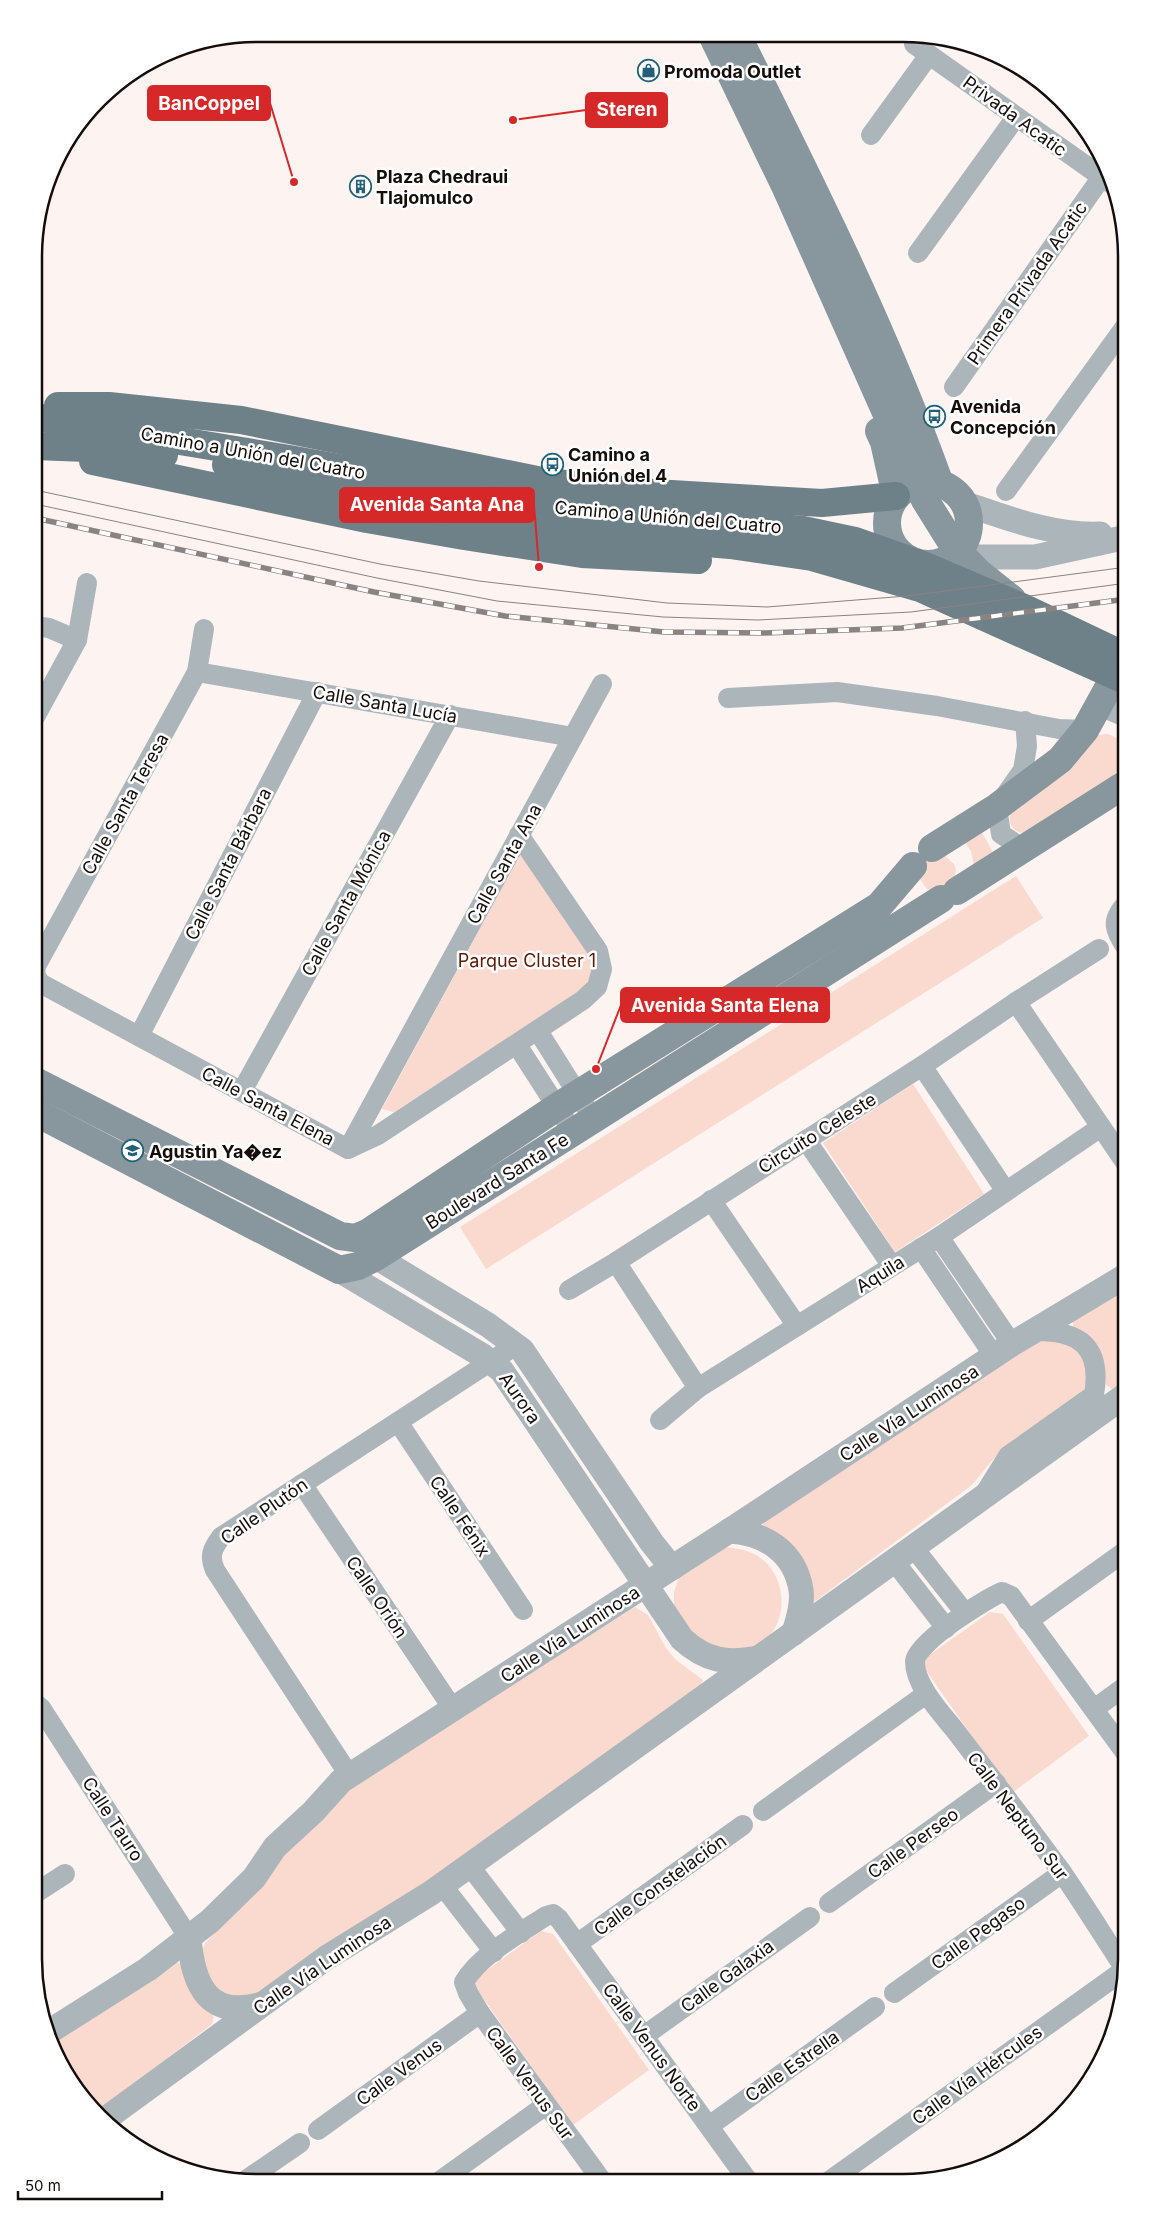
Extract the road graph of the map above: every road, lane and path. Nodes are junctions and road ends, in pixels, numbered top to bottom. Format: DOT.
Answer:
graph roads {
  1 [pos="696,42"];
  2 [pos="716,42"];
  3 [pos="740,42"];
  4 [pos="1016,117"];
  5 [pos="871,135"];
  6 [pos="1103,179"];
  7 [pos="1106,185"];
  8 [pos="918,253"];
  9 [pos="1118,336"];
  10 [pos="954,387"];
  11 [pos="42,406"];
  12 [pos="42,418"];
  13 [pos="42,447"];
  14 [pos="42,449"];
  15 [pos="940,484"];
  16 [pos="1006,491"];
  17 [pos="896,496"];
  18 [pos="963,503"];
  19 [pos="648,527"];
  20 [pos="1118,535"];
  21 [pos="1118,537"];
  22 [pos="950,558"];
  23 [pos="915,562"];
  24 [pos="87,583"];
  25 [pos="1024,608"];
  26 [pos="42,627"];
  27 [pos="204,629"];
  28 [pos="76,640"];
  29 [pos="1118,653"];
  30 [pos="198,672"];
  31 [pos="1118,675"];
  32 [pos="1118,677"];
  33 [pos="602,684"];
  34 [pos="317,692"];
  35 [pos="728,698"];
  36 [pos="42,704"];
  37 [pos="1101,704"];
  38 [pos="1118,711"];
  39 [pos="450,715"];
  40 [pos="1025,721"];
  41 [pos="1085,730"];
  42 [pos="573,737"];
  43 [pos="1118,789"];
  44 [pos="997,807"];
  45 [pos="519,835"];
  46 [pos="1022,848"];
  47 [pos="922,857"];
  48 [pos="949,895"];
  49 [pos="1118,912"];
  50 [pos="1118,934"];
  51 [pos="1100,949"];
  52 [pos="42,955"];
  53 [pos="42,984"];
  54 [pos="1016,1002"];
  55 [pos="538,1031"];
  56 [pos="139,1036"];
  57 [pos="517,1045"];
  58 [pos="922,1066"];
  59 [pos="42,1085"];
  60 [pos="242,1092"];
  61 [pos="568,1101"];
  62 [pos="42,1116"];
  63 [pos="584,1126"];
  64 [pos="1101,1127"];
  65 [pos="806,1140"];
  66 [pos="348,1149"];
  67 [pos="1118,1152"];
  68 [pos="1005,1190"];
  69 [pos="711,1200"];
  70 [pos="939,1237"];
  71 [pos="921,1248"];
  72 [pos="376,1257"];
  73 [pos="616,1262"];
  74 [pos="892,1266"];
  75 [pos="339,1270"];
  76 [pos="1118,1281"];
  77 [pos="569,1290"];
  78 [pos="796,1326"];
  79 [pos="1034,1332"];
  80 [pos="516,1345"];
  81 [pos="1003,1350"];
  82 [pos="491,1361"];
  83 [pos="698,1388"];
  84 [pos="1118,1400"];
  85 [pos="660,1420"];
  86 [pos="398,1422"];
  87 [pos="302,1484"];
  88 [pos="981,1499"];
  89 [pos="729,1531"];
  90 [pos="903,1554"];
  91 [pos="1118,1556"];
  92 [pos="672,1568"];
  93 [pos="646,1584"];
  94 [pos="523,1610"];
  95 [pos="965,1613"];
  96 [pos="1028,1621"];
  97 [pos="946,1628"];
  98 [pos="794,1633"];
  99 [pos="760,1658"];
  100 [pos="1118,1692"];
  101 [pos="926,1694"];
  102 [pos="1094,1709"];
  103 [pos="42,1710"];
  104 [pos="452,1710"];
  105 [pos="1118,1742"];
  106 [pos="350,1776"];
  107 [pos="996,1783"];
  108 [pos="763,1811"];
  109 [pos="743,1825"];
  110 [pos="470,1866"];
  111 [pos="1062,1873"];
  112 [pos="65,1874"];
  113 [pos="442,1885"];
  114 [pos="42,1889"];
  115 [pos="829,1903"];
  116 [pos="810,1917"];
  117 [pos="521,1933"];
  118 [pos="189,1938"];
  119 [pos="578,1944"];
  120 [pos="494,1952"];
  121 [pos="1118,1957"];
  122 [pos="1118,1975"];
  123 [pos="894,1993"];
  124 [pos="263,2003"];
  125 [pos="875,2007"];
  126 [pos="480,2013"];
  127 [pos="54,2028"];
  128 [pos="644,2036"];
  129 [pos="546,2105"];
  130 [pos="111,2115"];
  131 [pos="709,2126"];
  132 [pos="318,2130"];
  133 [pos="300,2143"];
  134 [pos="255,2174"];
  135 [pos="450,2174"];
  136 [pos="597,2174"];
  137 [pos="743,2174"];
  138 [pos="839,2174"];
  1 -- 17 [label="main road"];
  2 -- 25 [label="main road"];
  3 -- 15 [label="main road"];
  4 -- 5 [label="street, Privada Acatic"];
  4 -- 6 [label="street, Privada Acatic"];
  4 -- 8 [label="street"];
  7 -- 10 [label="street, Primera Privada Acatic"];
  9 -- 16 [label="street"];
  11 -- 17 [label="main road"];
  12 -- 19 [label="main road, Camino a Unión del Cuatro"];
  13 -- 19 [label="main road, Camino a Unión del Cuatro"];
  14 -- 23 [label="main road"];
  15 -- 17 [label="main road"];
  15 -- 18 [label="main road"];
  17 -- 23 [label="main road"];
  18 -- 20 [label="street"];
  18 -- 22 [label="main road"];
  19 -- 25 [label="main road, Camino a Unión del Cuatro"];
  19 -- 32 [label="main road, Camino a Unión del Cuatro"];
  21 -- 22 [label="street"];
  22 -- 23 [label="main road"];
  24 -- 28 [label="street"];
  25 -- 29 [label="main road"];
  26 -- 28 [label="street"];
  27 -- 30 [label="street, Calle Santa Teresa"];
  28 -- 36 [label="street"];
  30 -- 34 [label="street, Calle Santa Lucía"];
  30 -- 52 [label="street, Calle Santa Teresa"];
  31 -- 37 [label="main road, Boulevard Santa Fe"];
  33 -- 42 [label="street, Calle Santa Ana"];
  34 -- 39 [label="street, Calle Santa Lucía"];
  34 -- 56 [label="street, Calle Santa Bárbara"];
  35 -- 40 [label="street"];
  37 -- 38 [label="street"];
  37 -- 41 [label="main road, Boulevard Santa Fe"];
  39 -- 42 [label="street, Calle Santa Lucía"];
  39 -- 60 [label="street, Calle Santa Mónica"];
  40 -- 41 [label="street"];
  40 -- 44 [label="street"];
  41 -- 44 [label="main road, Boulevard Santa Fe"];
  42 -- 45 [label="street, Calle Santa Ana"];
  43 -- 46 [label="main road, Boulevard Santa Fe"];
  44 -- 46 [label="street"];
  44 -- 47 [label="main road, Boulevard Santa Fe"];
  45 -- 55 [label="street, Calle Santa Elena"];
  45 -- 66 [label="street, Calle Santa Ana"];
  46 -- 48 [label="main road, Boulevard Santa Fe"];
  47 -- 48 [label="main road"];
  47 -- 48 [label="main road"];
  47 -- 61 [label="main road, Boulevard Santa Fe"];
  48 -- 63 [label="main road, Boulevard Santa Fe"];
  49 -- 50 [label="street"];
  51 -- 54 [label="street, Circuito Celeste"];
  53 -- 56 [label="street, Calle Santa Elena"];
  54 -- 58 [label="street, Circuito Celeste"];
  54 -- 64 [label="street"];
  55 -- 57 [label="street, Calle Santa Elena"];
  55 -- 61 [label="street"];
  56 -- 60 [label="street, Calle Santa Elena"];
  57 -- 61 [label="street"];
  57 -- 66 [label="street, Calle Santa Elena"];
  58 -- 65 [label="street, Circuito Celeste"];
  58 -- 68 [label="street"];
  59 -- 61 [label="main road, Boulevard Santa Fe"];
  60 -- 66 [label="street, Calle Santa Elena"];
  61 -- 63 [label="street"];
  62 -- 75 [label="main road"];
  63 -- 72 [label="main road, Boulevard Santa Fe"];
  64 -- 67 [label="street"];
  64 -- 68 [label="street, Aquila"];
  65 -- 69 [label="street, Circuito Celeste"];
  65 -- 74 [label="street"];
  68 -- 70 [label="street, Aquila"];
  69 -- 73 [label="street, Circuito Celeste"];
  69 -- 78 [label="street"];
  70 -- 71 [label="street, Aquila"];
  70 -- 81 [label="street"];
  71 -- 74 [label="street, Aquila"];
  71 -- 81 [label="street"];
  72 -- 75 [label="main road, Boulevard Santa Fe"];
  72 -- 80 [label="street, Aurora"];
  73 -- 77 [label="street, Circuito Celeste"];
  73 -- 83 [label="street"];
  74 -- 78 [label="street, Aquila"];
  75 -- 82 [label="street, Aurora"];
  76 -- 79 [label="street, Calle Vía Luminosa"];
  78 -- 83 [label="street, Aquila"];
  79 -- 81 [label="street, Calle Vía Luminosa"];
  79 -- 88 [label="street"];
  80 -- 82 [label="street, Calle Plutón"];
  80 -- 92 [label="street, Aurora"];
  81 -- 89 [label="street, Calle Vía Luminosa"];
  82 -- 86 [label="street, Calle Plutón"];
  82 -- 93 [label="street, Aurora"];
  83 -- 85 [label="street, Aquila"];
  84 -- 88 [label="street, Calle Vía Luminosa"];
  86 -- 87 [label="street, Calle Plutón"];
  86 -- 94 [label="street, Calle Fénix"];
  87 -- 104 [label="street, Calle Orión"];
  87 -- 106 [label="street, Calle Plutón"];
  88 -- 90 [label="street, Calle Vía Luminosa"];
  89 -- 92 [label="street, Calle Vía Luminosa"];
  89 -- 98 [label="street"];
  90 -- 95 [label="street"];
  90 -- 97 [label="street"];
  90 -- 98 [label="street, Calle Vía Luminosa"];
  91 -- 96 [label="street"];
  92 -- 93 [label="street, Calle Vía Luminosa"];
  93 -- 99 [label="street"];
  93 -- 104 [label="street, Calle Vía Luminosa"];
  95 -- 96 [label="street"];
  95 -- 97 [label="street"];
  96 -- 102 [label="street"];
  97 -- 101 [label="street, Calle Neptuno Sur"];
  98 -- 99 [label="street, Calle Vía Luminosa"];
  99 -- 110 [label="street, Calle Vía Luminosa"];
  100 -- 102 [label="street"];
  101 -- 107 [label="street, Calle Neptuno Sur"];
  101 -- 108 [label="street"];
  102 -- 105 [label="street"];
  103 -- 118 [label="street, Calle Tauro"];
  104 -- 106 [label="street, Calle Vía Luminosa"];
  106 -- 118 [label="street, Calle Vía Luminosa"];
  107 -- 111 [label="street, Calle Neptuno Sur"];
  107 -- 115 [label="street, Calle Perseo"];
  109 -- 119 [label="street, Calle Constelación"];
  110 -- 113 [label="street, Calle Vía Luminosa"];
  110 -- 117 [label="street"];
  111 -- 121 [label="street, Calle Neptuno Sur"];
  111 -- 123 [label="street, Calle Pegaso"];
  112 -- 114 [label="street"];
  113 -- 120 [label="street"];
  113 -- 124 [label="street, Calle Vía Luminosa"];
  116 -- 128 [label="street, Calle Galaxia"];
  117 -- 119 [label="street, Calle Venus Norte"];
  117 -- 120 [label="street"];
  118 -- 124 [label="street"];
  118 -- 127 [label="street, Calle Vía Luminosa"];
  119 -- 128 [label="street, Calle Venus Norte"];
  120 -- 126 [label="street, Calle Venus Sur"];
  122 -- 138 [label="street, Calle Vía Hércules"];
  124 -- 130 [label="street, Calle Vía Luminosa"];
  125 -- 131 [label="street, Calle Estrella"];
  126 -- 129 [label="street, Calle Venus Sur"];
  126 -- 132 [label="street, Calle Venus"];
  128 -- 131 [label="street, Calle Venus Norte"];
  129 -- 135 [label="street"];
  129 -- 136 [label="street, Calle Venus Sur"];
  131 -- 137 [label="street, Calle Venus Norte"];
  133 -- 134 [label="street"];
}
